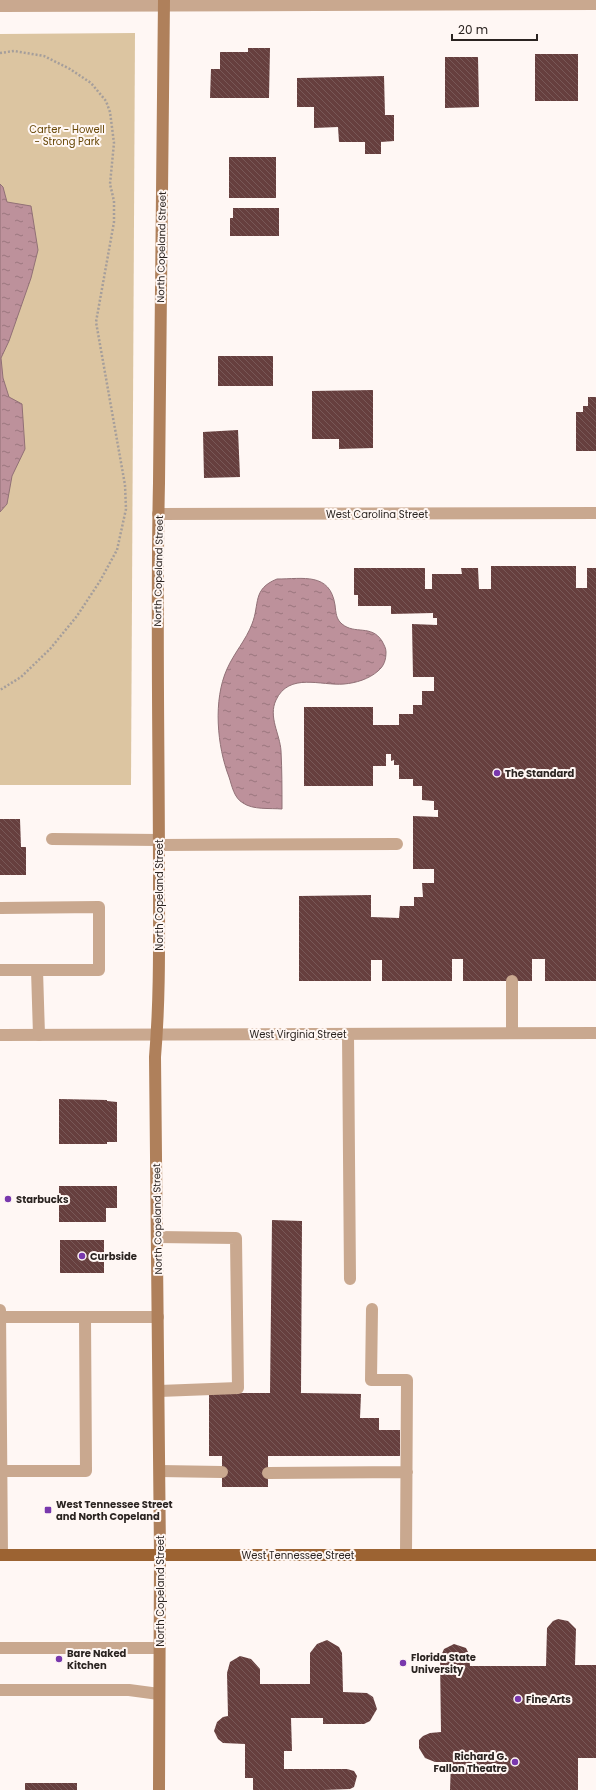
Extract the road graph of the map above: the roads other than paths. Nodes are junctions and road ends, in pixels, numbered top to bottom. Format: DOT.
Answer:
graph roads {
  1 [pos="164,3"];
  2 [pos="596,4"];
  3 [pos="0,6"];
  4 [pos="596,513"];
  5 [pos="158,514"];
  6 [pos="52,839"];
  7 [pos="159,842"];
  8 [pos="398,844"];
  9 [pos="0,908"];
  10 [pos="0,970"];
  11 [pos="38,970"];
  12 [pos="512,981"];
  13 [pos="512,1033"];
  14 [pos="596,1033"];
  15 [pos="157,1034"];
  16 [pos="348,1034"];
  17 [pos="0,1035"];
  18 [pos="39,1035"];
  19 [pos="157,1237"];
  20 [pos="350,1278"];
  21 [pos="372,1309"];
  22 [pos="0,1310"];
  23 [pos="0,1316"];
  24 [pos="85,1316"];
  25 [pos="158,1316"];
  26 [pos="159,1391"];
  27 [pos="1,1471"];
  28 [pos="160,1472"];
  29 [pos="222,1472"];
  30 [pos="407,1472"];
  31 [pos="268,1473"];
  32 [pos="1,1555"];
  33 [pos="160,1555"];
  34 [pos="406,1555"];
  35 [pos="596,1555"];
  36 [pos="0,1648"];
  37 [pos="159,1648"];
  38 [pos="0,1690"];
  39 [pos="159,1694"];
  40 [pos="159,1790"];
  1 -- 2 [label="street"];
  1 -- 3 [label="street"];
  1 -- 5 [label="street, North Copeland Street"];
  4 -- 5 [label="street, West Carolina Street"];
  5 -- 7 [label="street, North Copeland Street"];
  6 -- 7 [label="street"];
  7 -- 8 [label="street"];
  7 -- 15 [label="street, North Copeland Street"];
  9 -- 11 [label="street"];
  10 -- 11 [label="street"];
  11 -- 18 [label="street"];
  12 -- 13 [label="street"];
  13 -- 14 [label="street, West Virginia Street"];
  13 -- 16 [label="street, West Virginia Street"];
  15 -- 16 [label="street, West Virginia Street"];
  15 -- 18 [label="street, West Virginia Street"];
  15 -- 19 [label="street, North Copeland Street"];
  16 -- 20 [label="street"];
  17 -- 18 [label="street, West Virginia Street"];
  19 -- 25 [label="street, North Copeland Street"];
  19 -- 26 [label="street"];
  21 -- 30 [label="street"];
  22 -- 23 [label="street"];
  23 -- 24 [label="street"];
  23 -- 27 [label="street"];
  24 -- 25 [label="street"];
  24 -- 27 [label="street"];
  25 -- 26 [label="street, North Copeland Street"];
  26 -- 28 [label="street, North Copeland Street"];
  27 -- 32 [label="street"];
  28 -- 29 [label="street"];
  28 -- 33 [label="street, North Copeland Street"];
  30 -- 31 [label="street"];
  30 -- 34 [label="street"];
  32 -- 33 [label="main road, West Tennessee Street"];
  33 -- 34 [label="main road, West Tennessee Street"];
  33 -- 37 [label="street, North Copeland Street"];
  34 -- 35 [label="main road, West Tennessee Street"];
  36 -- 37 [label="street"];
  37 -- 39 [label="street, North Copeland Street"];
  38 -- 39 [label="street"];
  39 -- 40 [label="street, North Copeland Street"];
}
